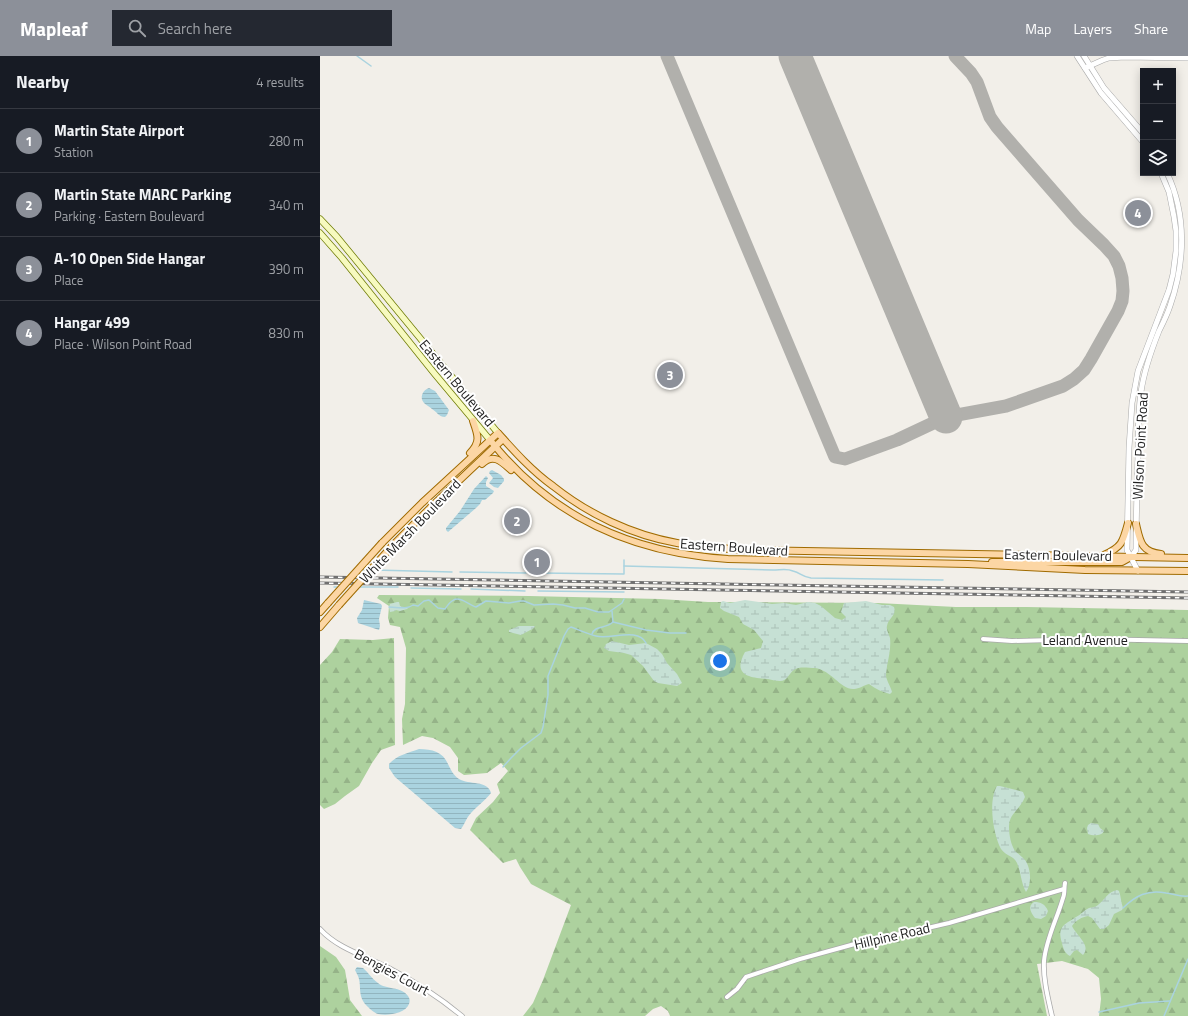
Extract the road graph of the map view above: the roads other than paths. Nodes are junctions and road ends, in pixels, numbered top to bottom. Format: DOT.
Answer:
graph roads {
  1 [pos="1077,56"];
  2 [pos="1084,56"];
  3 [pos="1188,58"];
  4 [pos="1087,67"];
  5 [pos="1140,130"];
  6 [pos="1141,140"];
  7 [pos="1162,176"];
  8 [pos="1168,176"];
  9 [pos="320,219"];
  10 [pos="320,233"];
  11 [pos="1131,410"];
  12 [pos="1139,410"];
  13 [pos="1130,417"];
  14 [pos="1139,417"];
  15 [pos="473,421"];
  16 [pos="498,433"];
  17 [pos="503,439"];
  18 [pos="490,440"];
  19 [pos="495,447"];
  20 [pos="456,472"];
  21 [pos="522,475"];
  22 [pos="448,491"];
  23 [pos="1128,523"];
  24 [pos="1136,524"];
  25 [pos="1102,556"];
  26 [pos="1131,557"];
  27 [pos="1188,558"];
  28 [pos="968,564"];
  29 [pos="1138,571"];
  30 [pos="1188,571"];
  31 [pos="320,612"];
  32 [pos="320,627"];
  33 [pos="983,639"];
  34 [pos="1188,641"];
  35 [pos="1065,883"];
  36 [pos="1064,889"];
  37 [pos="320,929"];
  38 [pos="727,997"];
  39 [pos="462,1016"];
  40 [pos="1052,1016"];
  1 -- 4 [label="street"];
  2 -- 4 [label="street"];
  3 -- 4 [label="street"];
  4 -- 5 [label="street"];
  4 -- 6 [label="street"];
  7 -- 11 [label="street, Wilson Point Road"];
  8 -- 12 [label="street, Wilson Point Road"];
  9 -- 16 [label="main road, Eastern Boulevard"];
  10 -- 15 [label="main road, Eastern Boulevard"];
  11 -- 12 [label="street"];
  11 -- 13 [label="street, Wilson Point Road"];
  12 -- 14 [label="street, Wilson Point Road"];
  13 -- 14 [label="street"];
  13 -- 23 [label="street, Wilson Point Road"];
  14 -- 24 [label="street, Wilson Point Road"];
  15 -- 18 [label="main road, Eastern Boulevard"];
  15 -- 20 [label="main road"];
  16 -- 17 [label="main road, Eastern Boulevard"];
  16 -- 18 [label="main road, White Marsh Boulevard"];
  17 -- 19 [label="main road, White Marsh Boulevard"];
  17 -- 25 [label="main road, Eastern Boulevard"];
  18 -- 19 [label="main road, Eastern Boulevard"];
  18 -- 20 [label="main road, White Marsh Boulevard"];
  19 -- 21 [label="main road, Eastern Boulevard"];
  19 -- 22 [label="main road, White Marsh Boulevard"];
  20 -- 31 [label="main road, White Marsh Boulevard, bridge"];
  21 -- 22 [label="main road"];
  21 -- 28 [label="main road, Eastern Boulevard"];
  22 -- 32 [label="main road, White Marsh Boulevard, bridge"];
  23 -- 25 [label="main road"];
  23 -- 26 [label="street, Wilson Point Road"];
  24 -- 26 [label="street, Wilson Point Road"];
  24 -- 27 [label="main road"];
  25 -- 26 [label="main road, Eastern Boulevard"];
  26 -- 27 [label="main road, Eastern Boulevard"];
  26 -- 28 [label="main road"];
  26 -- 29 [label="street, Wilson Point Road"];
  28 -- 29 [label="main road, Eastern Boulevard"];
  29 -- 30 [label="main road, Eastern Boulevard"];
  33 -- 34 [label="street, Leland Avenue"];
  35 -- 36 [label="street"];
  36 -- 38 [label="street, Hillpine Road"];
  36 -- 40 [label="street"];
  37 -- 39 [label="street, Bengies Court"];
}
